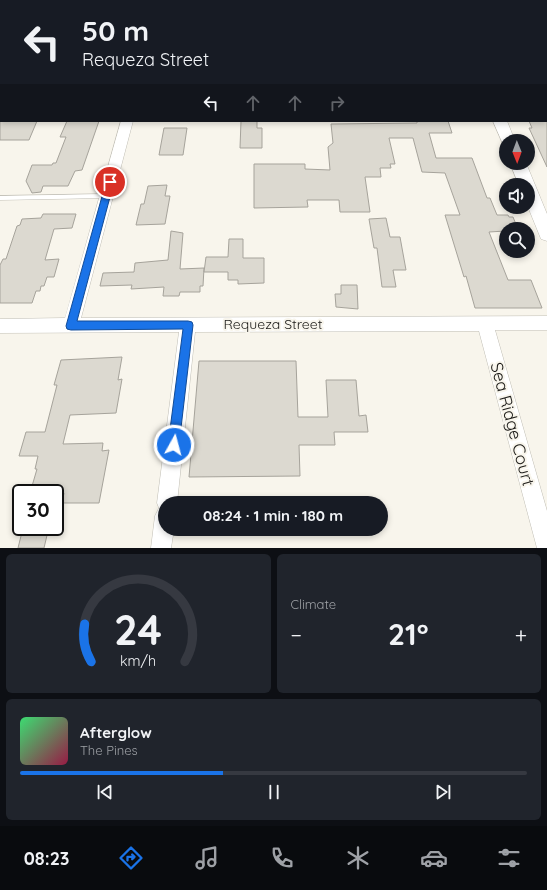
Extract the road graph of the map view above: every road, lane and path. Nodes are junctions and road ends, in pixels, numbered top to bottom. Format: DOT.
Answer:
graph roads {
  1 [pos="127,122"];
  2 [pos="500,122"];
  3 [pos="505,134"];
  4 [pos="106,196"];
  5 [pos="0,198"];
  6 [pos="535,204"];
  7 [pos="547,234"];
  8 [pos="485,323"];
  9 [pos="547,323"];
  10 [pos="188,325"];
  11 [pos="0,326"];
  12 [pos="71,326"];
  13 [pos="167,496"];
  14 [pos="162,536"];
  15 [pos="161,548"];
  16 [pos="547,548"];
  1 -- 4 [label="street"];
  2 -- 3 [label="street"];
  4 -- 5 [label="lane"];
  4 -- 12 [label="street"];
  6 -- 7 [label="street"];
  8 -- 9 [label="street, Requeza Street"];
  8 -- 10 [label="street, Requeza Street"];
  8 -- 16 [label="street, Sea Ridge Court"];
  10 -- 12 [label="street, Requeza Street"];
  10 -- 13 [label="street"];
  11 -- 12 [label="street, Requeza Street"];
  14 -- 15 [label="street"];
}
